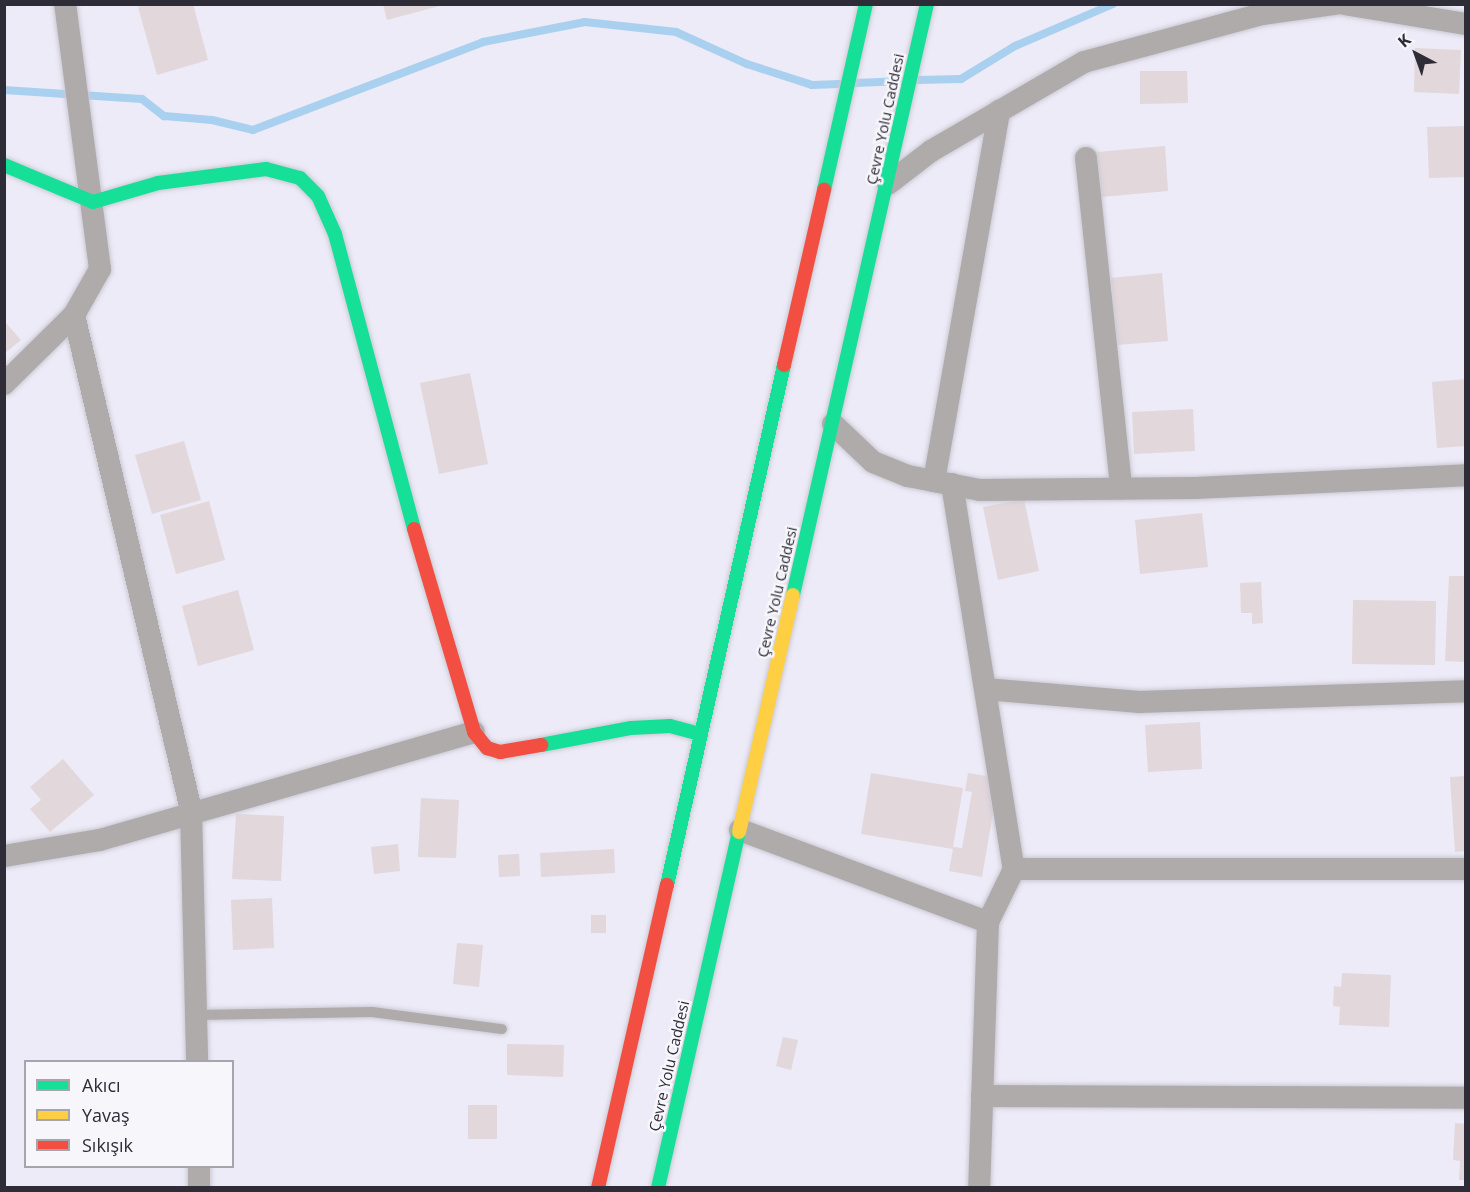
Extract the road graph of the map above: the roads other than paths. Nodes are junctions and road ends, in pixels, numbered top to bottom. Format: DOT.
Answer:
graph roads {
  1 [pos="65,4"];
  2 [pos="866,4"];
  3 [pos="927,4"];
  4 [pos="1335,4"];
  5 [pos="1344,4"];
  6 [pos="1466,24"];
  7 [pos="999,111"];
  8 [pos="1086,158"];
  9 [pos="4,165"];
  10 [pos="888,184"];
  11 [pos="93,202"];
  12 [pos="74,315"];
  13 [pos="4,384"];
  14 [pos="833,424"];
  15 [pos="1466,475"];
  16 [pos="943,482"];
  17 [pos="1121,488"];
  18 [pos="985,689"];
  19 [pos="1466,690"];
  20 [pos="474,732"];
  21 [pos="700,734"];
  22 [pos="191,813"];
  23 [pos="740,830"];
  24 [pos="4,856"];
  25 [pos="1014,869"];
  26 [pos="1466,869"];
  27 [pos="988,922"];
  28 [pos="196,1015"];
  29 [pos="502,1029"];
  30 [pos="197,1060"];
  31 [pos="982,1096"];
  32 [pos="1466,1098"];
  33 [pos="199,1168"];
  34 [pos="200,1188"];
  35 [pos="598,1188"];
  36 [pos="658,1188"];
  37 [pos="979,1188"];
  1 -- 11 [label="street"];
  2 -- 21 [label="main road"];
  3 -- 10 [label="main road, Çevre Yolu Caddesi"];
  4 -- 7 [label="street"];
  5 -- 6 [label="street"];
  7 -- 10 [label="street"];
  7 -- 16 [label="street"];
  8 -- 17 [label="street"];
  9 -- 11 [label="main road"];
  10 -- 14 [label="main road, Çevre Yolu Caddesi"];
  11 -- 12 [label="street"];
  11 -- 20 [label="main road"];
  12 -- 13 [label="street"];
  12 -- 22 [label="street"];
  14 -- 16 [label="street"];
  14 -- 23 [label="main road, Çevre Yolu Caddesi"];
  15 -- 17 [label="street"];
  16 -- 17 [label="street"];
  16 -- 18 [label="street"];
  18 -- 19 [label="street"];
  18 -- 25 [label="street"];
  20 -- 21 [label="main road"];
  20 -- 22 [label="street"];
  21 -- 35 [label="main road"];
  22 -- 24 [label="street"];
  22 -- 28 [label="street"];
  23 -- 27 [label="street"];
  23 -- 36 [label="main road, Çevre Yolu Caddesi"];
  25 -- 26 [label="street"];
  25 -- 27 [label="street"];
  27 -- 31 [label="street"];
  28 -- 29 [label="lane"];
  28 -- 30 [label="street"];
  31 -- 32 [label="street"];
  31 -- 37 [label="street"];
  33 -- 34 [label="street"];
}
